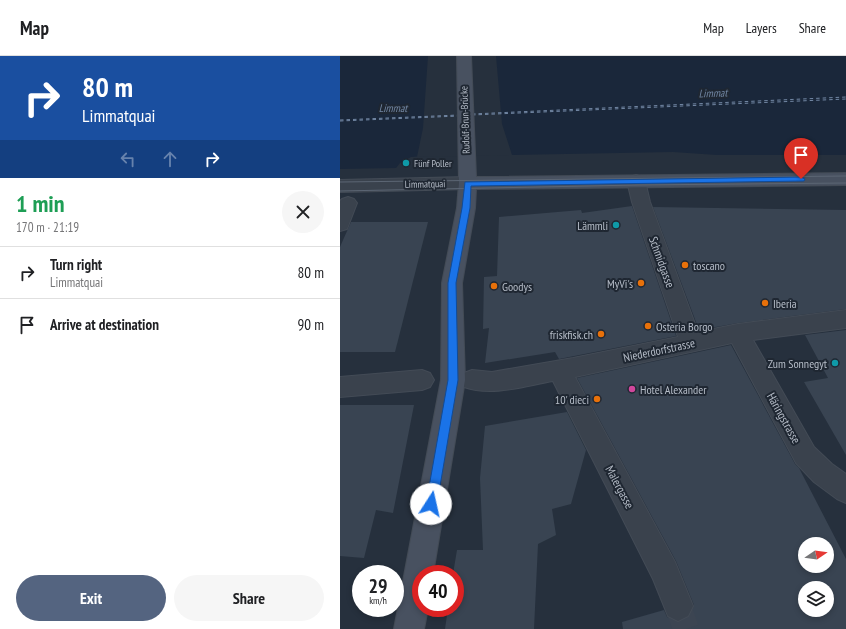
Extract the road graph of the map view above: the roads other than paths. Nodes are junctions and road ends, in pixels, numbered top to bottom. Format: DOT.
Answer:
graph roads {
  1 [pos="464,56"];
  2 [pos="846,179"];
  3 [pos="636,181"];
  4 [pos="468,183"];
  5 [pos="340,186"];
  6 [pos="348,203"];
  7 [pos="340,224"];
  8 [pos="846,318"];
  9 [pos="738,333"];
  10 [pos="691,343"];
  11 [pos="559,370"];
  12 [pos="422,380"];
  13 [pos="472,380"];
  14 [pos="340,387"];
  15 [pos="846,490"];
  16 [pos="678,606"];
  17 [pos="409,629"];
  1 -- 4 [label="street, Rudolf-Brun-Brücke"];
  2 -- 3 [label="street, Limmatquai"];
  3 -- 4 [label="street, Limmatquai"];
  3 -- 10 [label="street, Schmidgasse"];
  4 -- 5 [label="street, Limmatquai"];
  4 -- 17 [label="street, Rudolf-Brun-Brücke"];
  6 -- 7 [label="street"];
  8 -- 9 [label="street, Niederdorfstrasse"];
  9 -- 10 [label="street, Niederdorfstrasse"];
  9 -- 15 [label="street, Häringstrasse"];
  10 -- 11 [label="street, Niederdorfstrasse"];
  11 -- 13 [label="street, Niederdorfstrasse"];
  11 -- 16 [label="street, Malergasse"];
  12 -- 14 [label="street"];
}
